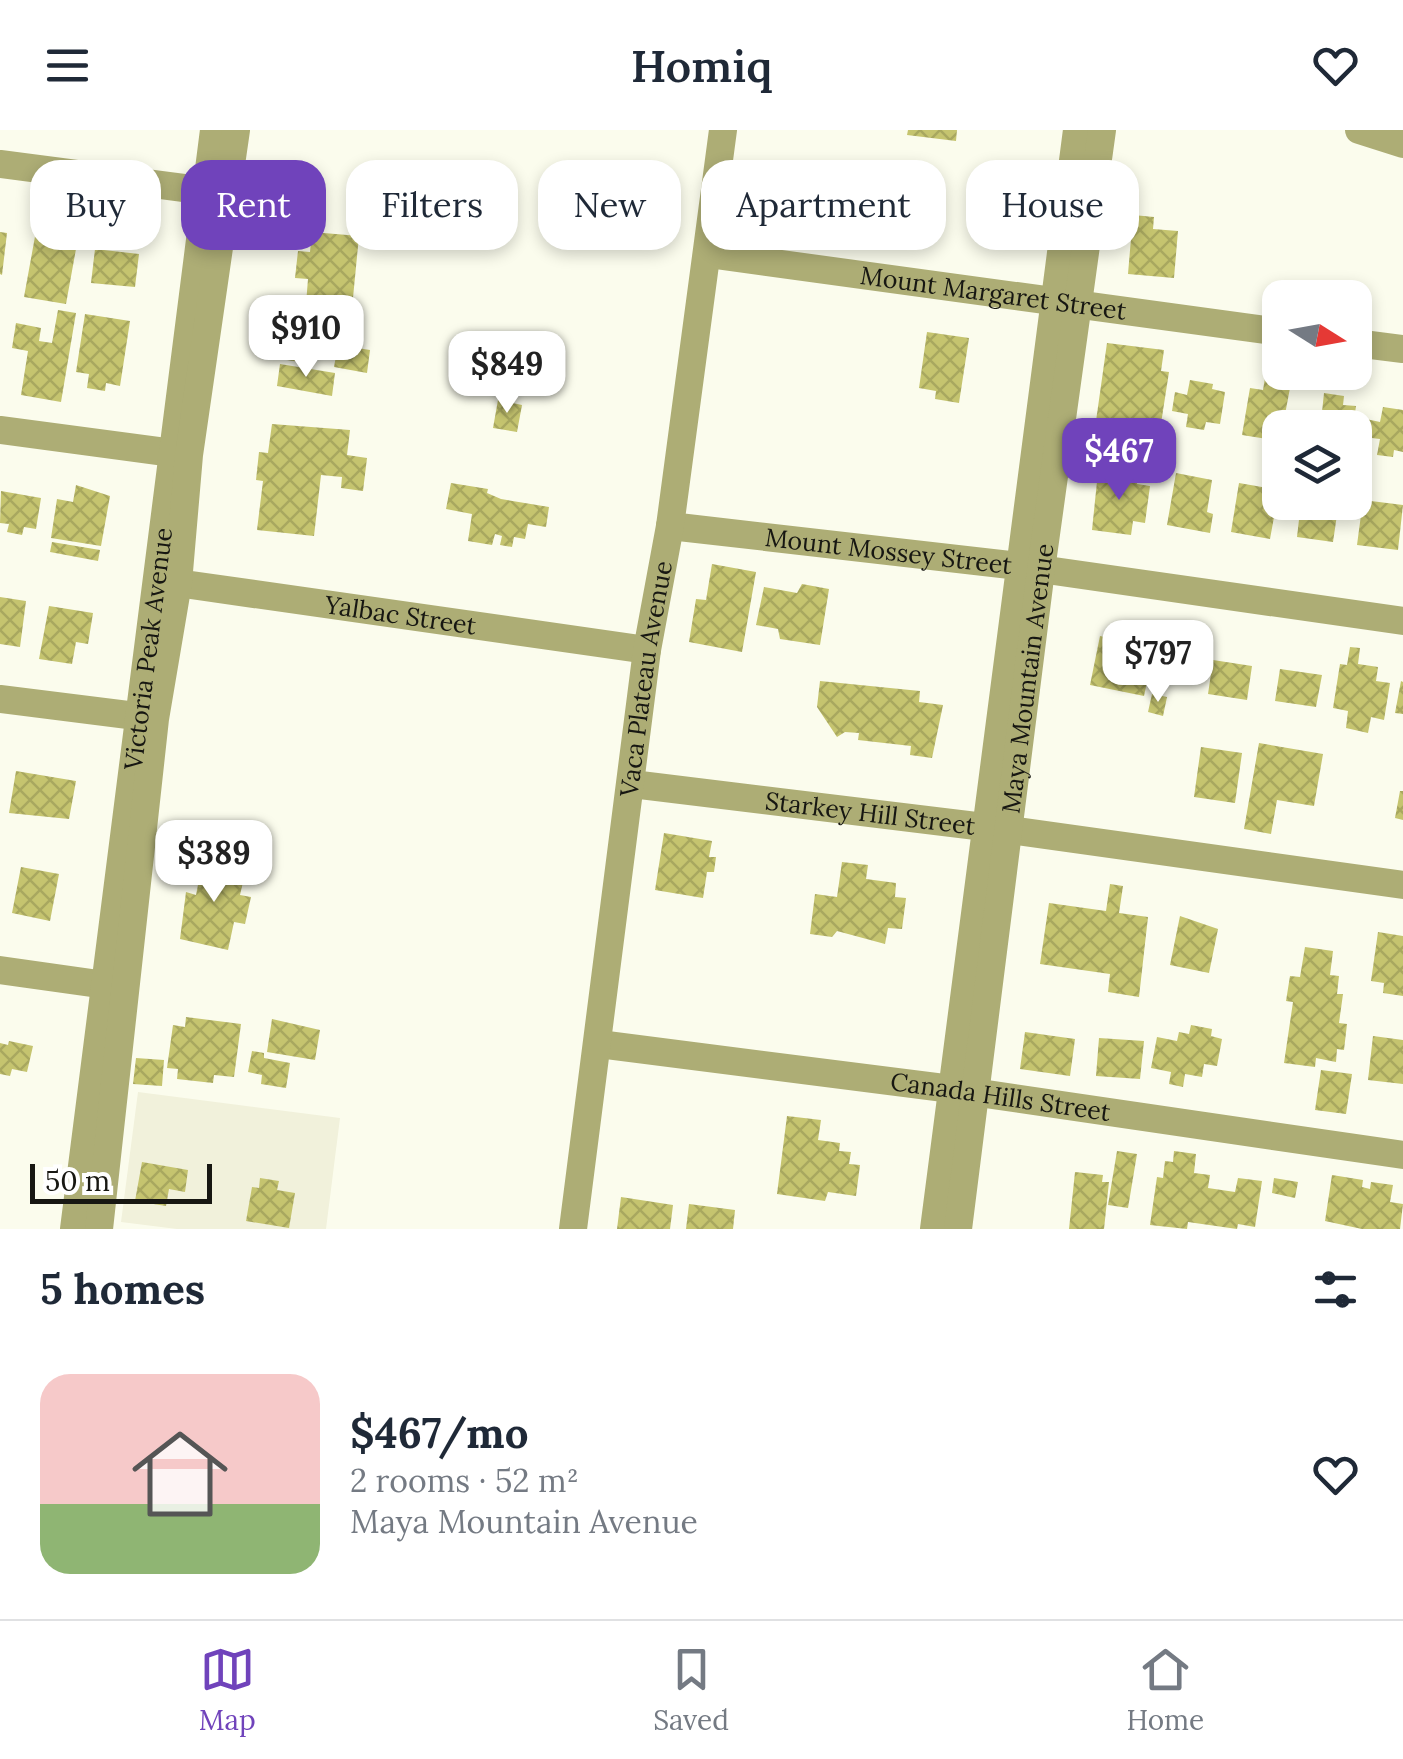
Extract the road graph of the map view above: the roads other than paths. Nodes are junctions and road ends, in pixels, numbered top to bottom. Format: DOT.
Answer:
graph roads {
  1 [pos="214,130"];
  2 [pos="236,130"];
  3 [pos="723,130"];
  4 [pos="1077,130"];
  5 [pos="1102,130"];
  6 [pos="1359,130"];
  7 [pos="1403,144"];
  8 [pos="215,160"];
  9 [pos="227,160"];
  10 [pos="0,164"];
  11 [pos="181,187"];
  12 [pos="209,250"];
  13 [pos="708,254"];
  14 [pos="1068,302"];
  15 [pos="1262,329"];
  16 [pos="1372,344"];
  17 [pos="1403,349"];
  18 [pos="0,430"];
  19 [pos="180,453"];
  20 [pos="670,526"];
  21 [pos="1030,568"];
  22 [pos="167,581"];
  23 [pos="1403,621"];
  24 [pos="647,650"];
  25 [pos="0,699"];
  26 [pos="146,717"];
  27 [pos="632,784"];
  28 [pos="999,829"];
  29 [pos="1403,886"];
  30 [pos="0,970"];
  31 [pos="116,986"];
  32 [pos="599,1044"];
  33 [pos="963,1092"];
  34 [pos="1403,1156"];
  35 [pos="74,1229"];
  36 [pos="99,1229"];
  37 [pos="573,1229"];
  38 [pos="934,1229"];
  39 [pos="958,1229"];
  1 -- 8 [label="street"];
  2 -- 9 [label="street"];
  3 -- 13 [label="street, Vaca Plateau Avenue"];
  4 -- 14 [label="street, Maya Mountain Avenue"];
  5 -- 14 [label="street, Maya Mountain Avenue"];
  6 -- 7 [label="street"];
  10 -- 11 [label="street"];
  12 -- 19 [label="street"];
  13 -- 14 [label="street, Mount Margaret Street"];
  13 -- 20 [label="street, Vaca Plateau Avenue"];
  14 -- 15 [label="street, Mount Margaret Street"];
  14 -- 21 [label="street, Maya Mountain Avenue"];
  16 -- 17 [label="street"];
  18 -- 19 [label="street"];
  19 -- 22 [label="street, Victoria Peak Avenue"];
  20 -- 21 [label="street, Mount Mossey Street"];
  20 -- 24 [label="street, Vaca Plateau Avenue"];
  21 -- 23 [label="street, Mount Mossey Street"];
  21 -- 28 [label="street, Maya Mountain Avenue"];
  22 -- 24 [label="street, Yalbac Street"];
  22 -- 26 [label="street, Victoria Peak Avenue"];
  24 -- 27 [label="street, Vaca Plateau Avenue"];
  25 -- 26 [label="street"];
  26 -- 31 [label="street, Victoria Peak Avenue"];
  27 -- 28 [label="street, Starkey Hill Street"];
  27 -- 32 [label="street, Vaca Plateau Avenue"];
  28 -- 29 [label="street, Starkey Hill Street"];
  28 -- 33 [label="street, Maya Mountain Avenue"];
  30 -- 31 [label="street"];
  31 -- 35 [label="street, Victoria Peak Avenue"];
  31 -- 36 [label="street"];
  32 -- 33 [label="street, Canada Hills Street"];
  32 -- 37 [label="street, Vaca Plateau Avenue"];
  33 -- 34 [label="street, Canada Hills Street"];
  33 -- 38 [label="street, Maya Mountain Avenue"];
  33 -- 39 [label="street, Maya Mountain Avenue"];
}
